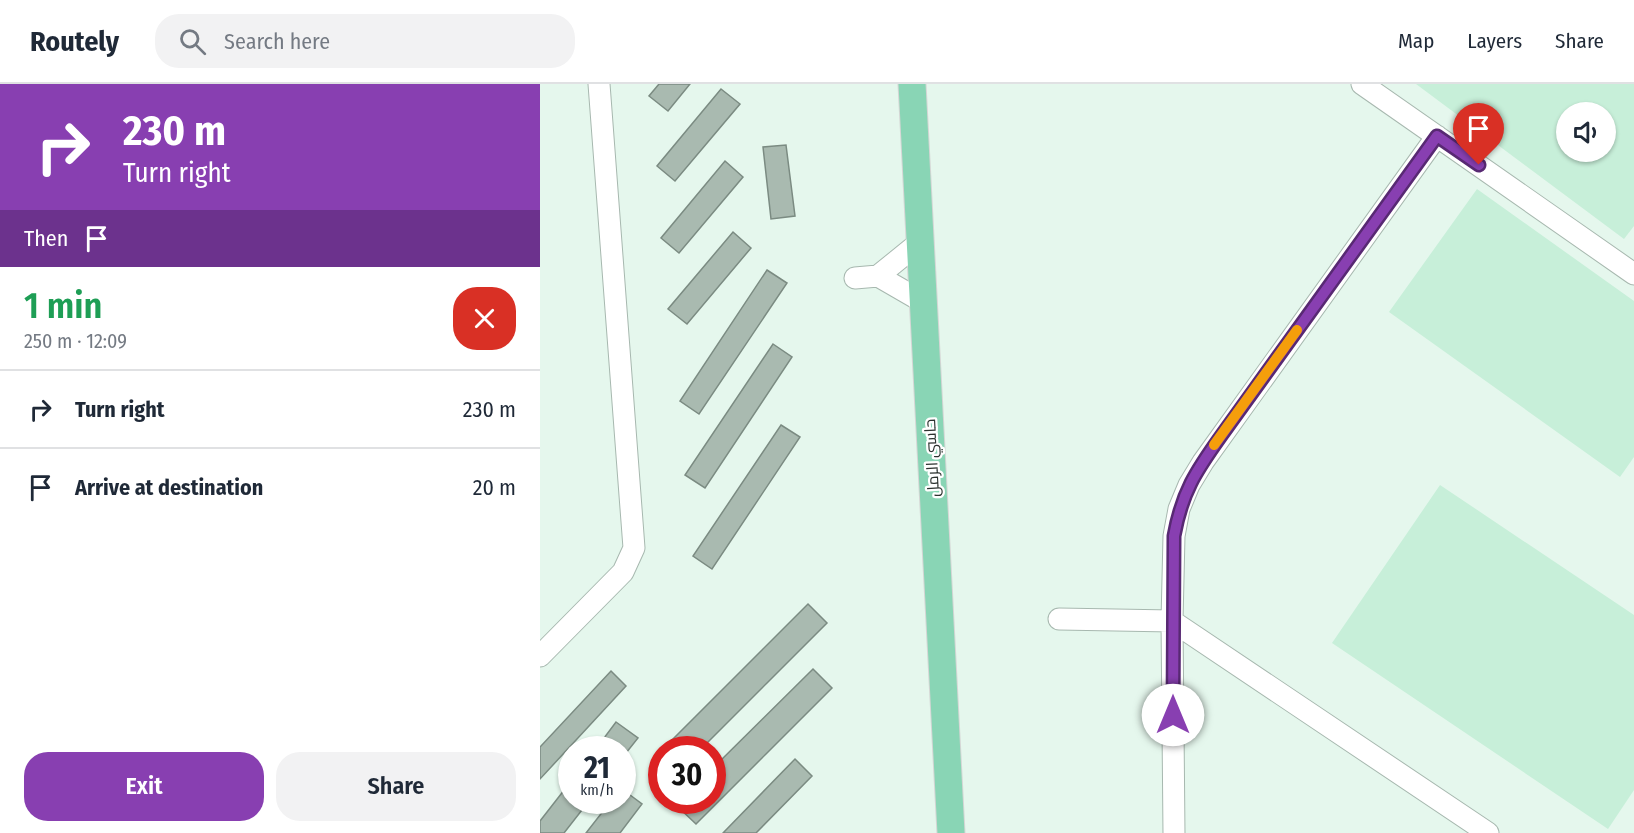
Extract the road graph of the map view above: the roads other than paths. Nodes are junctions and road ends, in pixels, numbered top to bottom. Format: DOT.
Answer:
graph roads {
  1 [pos="599,84"];
  2 [pos="912,84"];
  3 [pos="1362,84"];
  4 [pos="1437,136"];
  5 [pos="920,242"];
  6 [pos="1634,274"];
  7 [pos="878,276"];
  8 [pos="855,278"];
  9 [pos="923,302"];
  10 [pos="1059,619"];
  11 [pos="1172,621"];
  12 [pos="540,656"];
  13 [pos="951,833"];
  14 [pos="1174,833"];
  15 [pos="1488,833"];
  1 -- 12 [label="street"];
  2 -- 5 [label="main road, حاسي الرمل"];
  3 -- 4 [label="street"];
  4 -- 6 [label="street"];
  4 -- 11 [label="street"];
  5 -- 7 [label="street"];
  5 -- 9 [label="main road, حاسي الرمل"];
  7 -- 8 [label="street"];
  7 -- 9 [label="street"];
  9 -- 13 [label="main road, حاسي الرمل"];
  10 -- 11 [label="street"];
  11 -- 14 [label="street"];
  11 -- 15 [label="street"];
}
